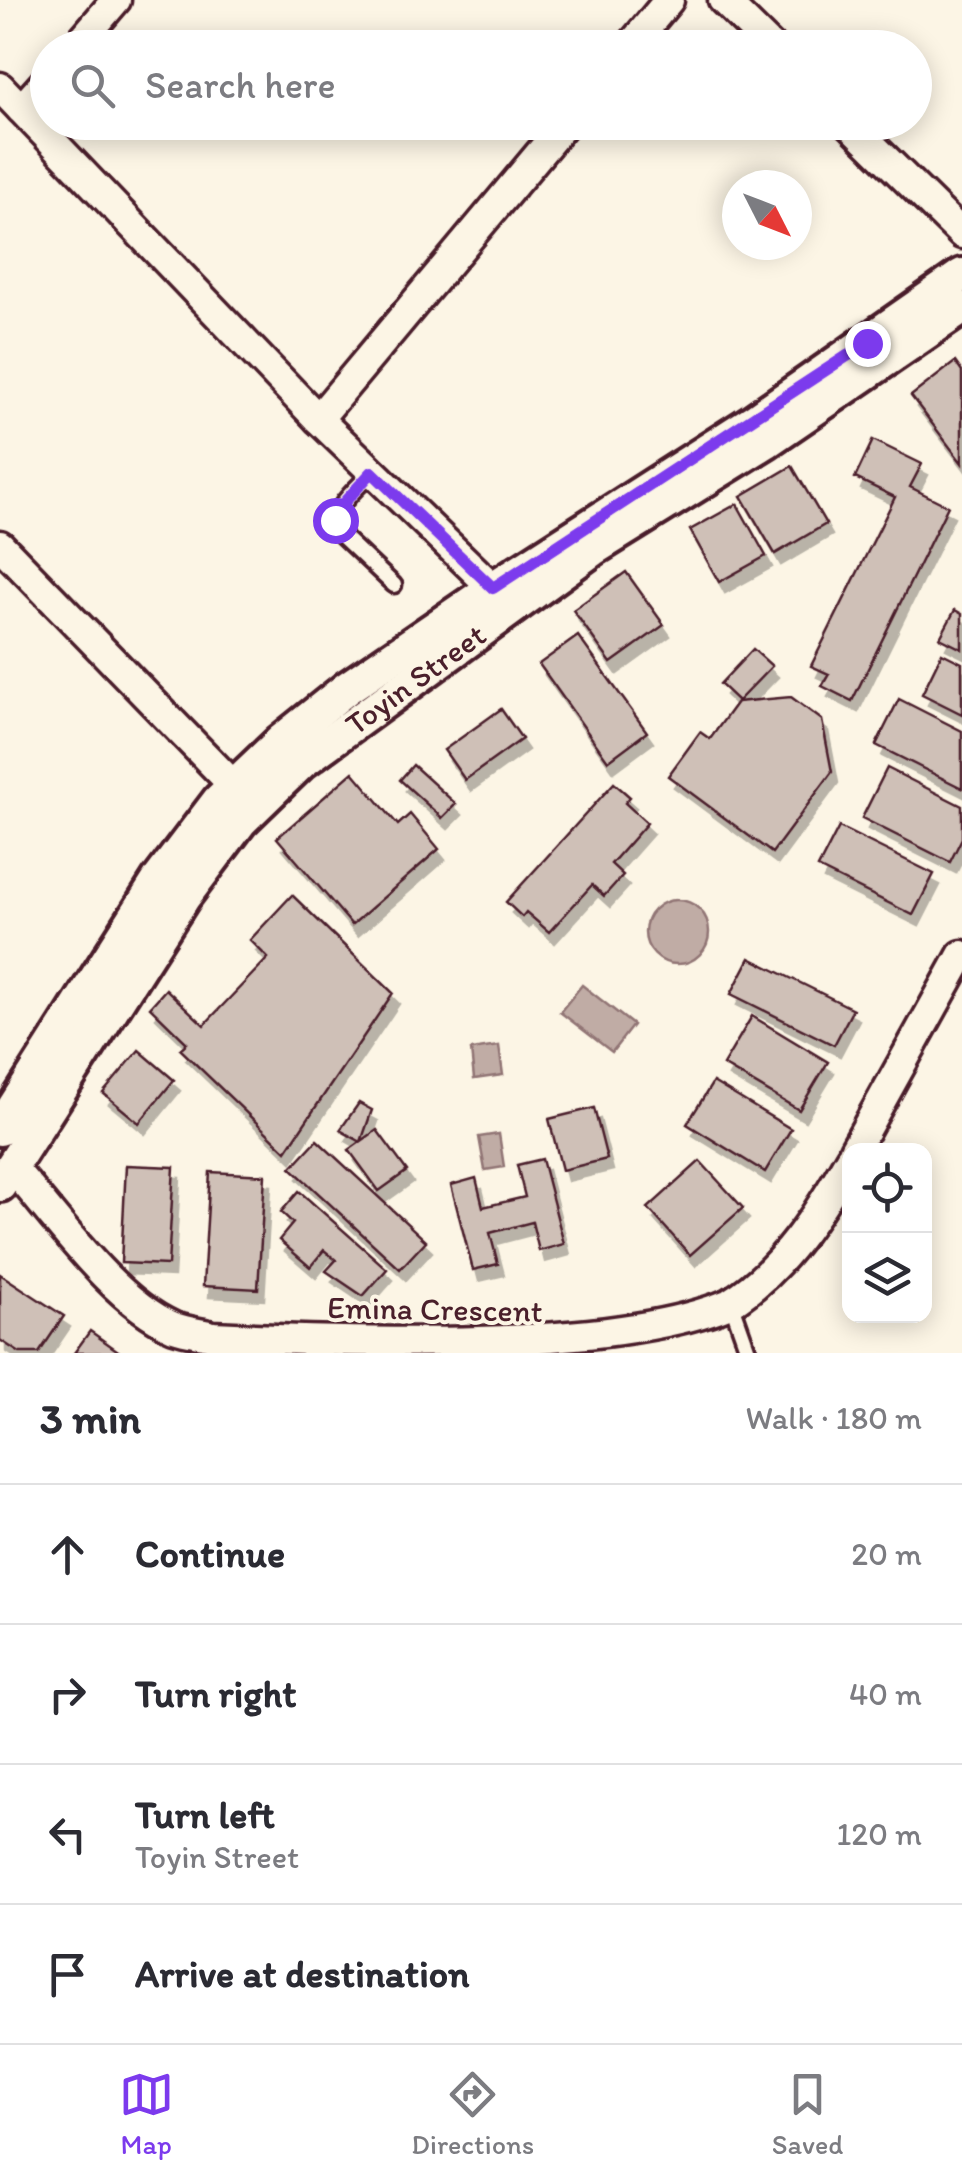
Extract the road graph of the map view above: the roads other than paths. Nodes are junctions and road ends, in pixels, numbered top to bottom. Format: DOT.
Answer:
graph roads {
  1 [pos="116,0"];
  2 [pos="669,0"];
  3 [pos="723,0"];
  4 [pos="90,30"];
  5 [pos="644,30"];
  6 [pos="754,30"];
  7 [pos="0,87"];
  8 [pos="30,100"];
  9 [pos="22,109"];
  10 [pos="30,117"];
  11 [pos="52,140"];
  12 [pos="551,140"];
  13 [pos="866,140"];
  14 [pos="962,234"];
  15 [pos="962,275"];
  16 [pos="962,308"];
  17 [pos="318,420"];
  18 [pos="372,472"];
  19 [pos="5,561"];
  20 [pos="394,585"];
  21 [pos="493,588"];
  22 [pos="233,785"];
  23 [pos="962,955"];
  24 [pos="0,1128"];
  25 [pos="858,1143"];
  26 [pos="842,1171"];
  27 [pos="6,1176"];
  28 [pos="731,1302"];
  29 [pos="749,1353"];
  1 -- 4 [label="street"];
  2 -- 5 [label="street"];
  3 -- 6 [label="street"];
  7 -- 9 [label="street"];
  8 -- 9 [label="street"];
  9 -- 10 [label="street"];
  11 -- 17 [label="street"];
  12 -- 17 [label="street"];
  13 -- 14 [label="street"];
  15 -- 21 [label="street, Toyin Street"];
  16 -- 27 [label="street, Toyin Street"];
  17 -- 18 [label="street"];
  18 -- 20 [label="lane"];
  18 -- 21 [label="street"];
  19 -- 22 [label="street"];
  21 -- 22 [label="street, Toyin Street"];
  22 -- 24 [label="street, Toyin Street"];
  23 -- 25 [label="street"];
  26 -- 28 [label="street, Emina Crescent"];
  27 -- 28 [label="street, Emina Crescent"];
  28 -- 29 [label="lane"];
}
